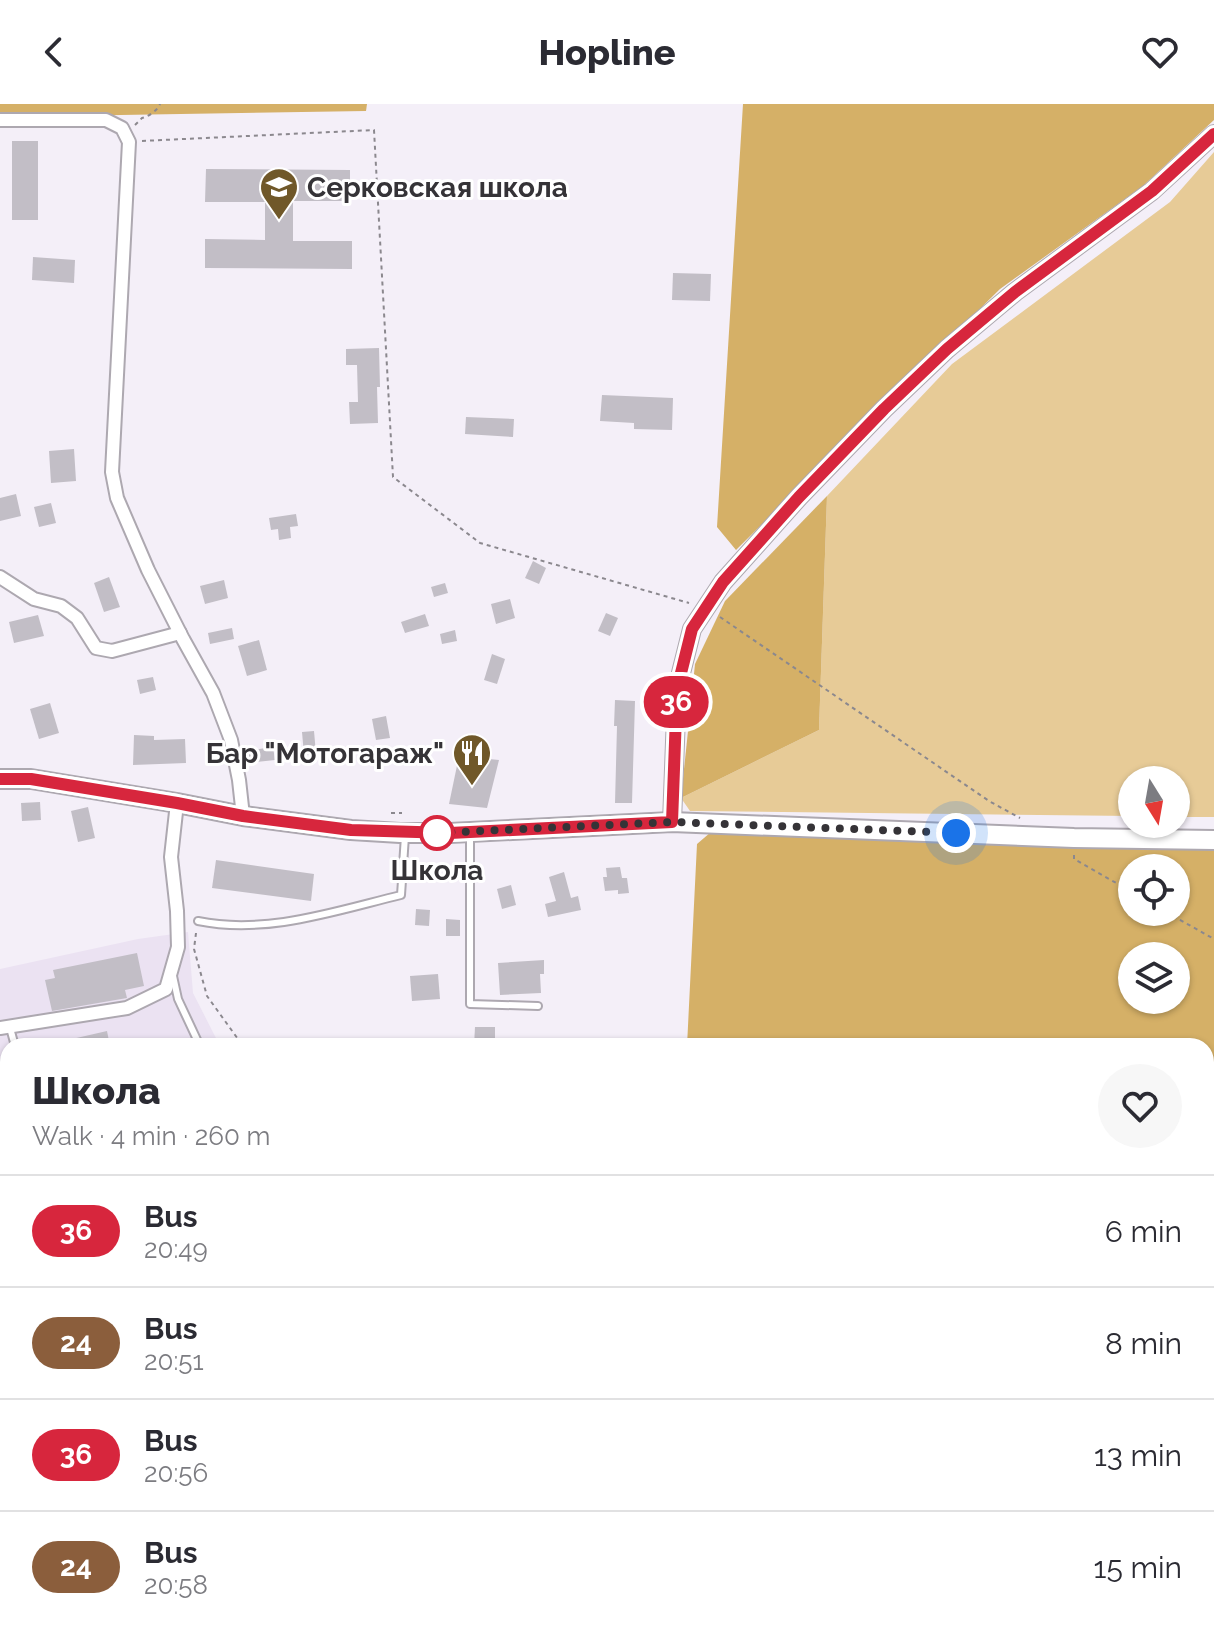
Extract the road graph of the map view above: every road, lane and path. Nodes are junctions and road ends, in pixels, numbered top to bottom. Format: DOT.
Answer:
graph roads {
  1 [pos="160,104"];
  2 [pos="0,120"];
  3 [pos="1214,134"];
  4 [pos="129,142"];
  5 [pos="0,577"];
  6 [pos="707,608"];
  7 [pos="180,633"];
  8 [pos="0,779"];
  9 [pos="177,803"];
  10 [pos="391,813"];
  11 [pos="402,813"];
  12 [pos="243,816"];
  13 [pos="672,822"];
  14 [pos="1028,823"];
  15 [pos="405,832"];
  16 [pos="470,832"];
  17 [pos="1074,838"];
  18 [pos="1214,840"];
  19 [pos="1118,884"];
  20 [pos="198,921"];
  21 [pos="1190,926"];
  22 [pos="1214,939"];
  23 [pos="172,972"];
  24 [pos="538,1006"];
  25 [pos="5,1028"];
  26 [pos="196,1038"];
  27 [pos="237,1038"];
  1 -- 4 [label="path"];
  2 -- 4 [label="street"];
  3 -- 6 [label="street"];
  4 -- 6 [label="path"];
  4 -- 7 [label="street"];
  5 -- 7 [label="street"];
  6 -- 13 [label="street"];
  6 -- 14 [label="path"];
  7 -- 12 [label="street"];
  8 -- 9 [label="main road"];
  9 -- 12 [label="main road"];
  9 -- 23 [label="street"];
  10 -- 11 [label="path"];
  12 -- 15 [label="main road"];
  13 -- 16 [label="main road"];
  13 -- 17 [label="main road"];
  15 -- 16 [label="main road"];
  15 -- 20 [label="lane"];
  16 -- 24 [label="lane"];
  17 -- 18 [label="main road"];
  17 -- 19 [label="path"];
  20 -- 27 [label="path"];
  21 -- 22 [label="path"];
  23 -- 25 [label="street"];
  23 -- 26 [label="lane"];
}
